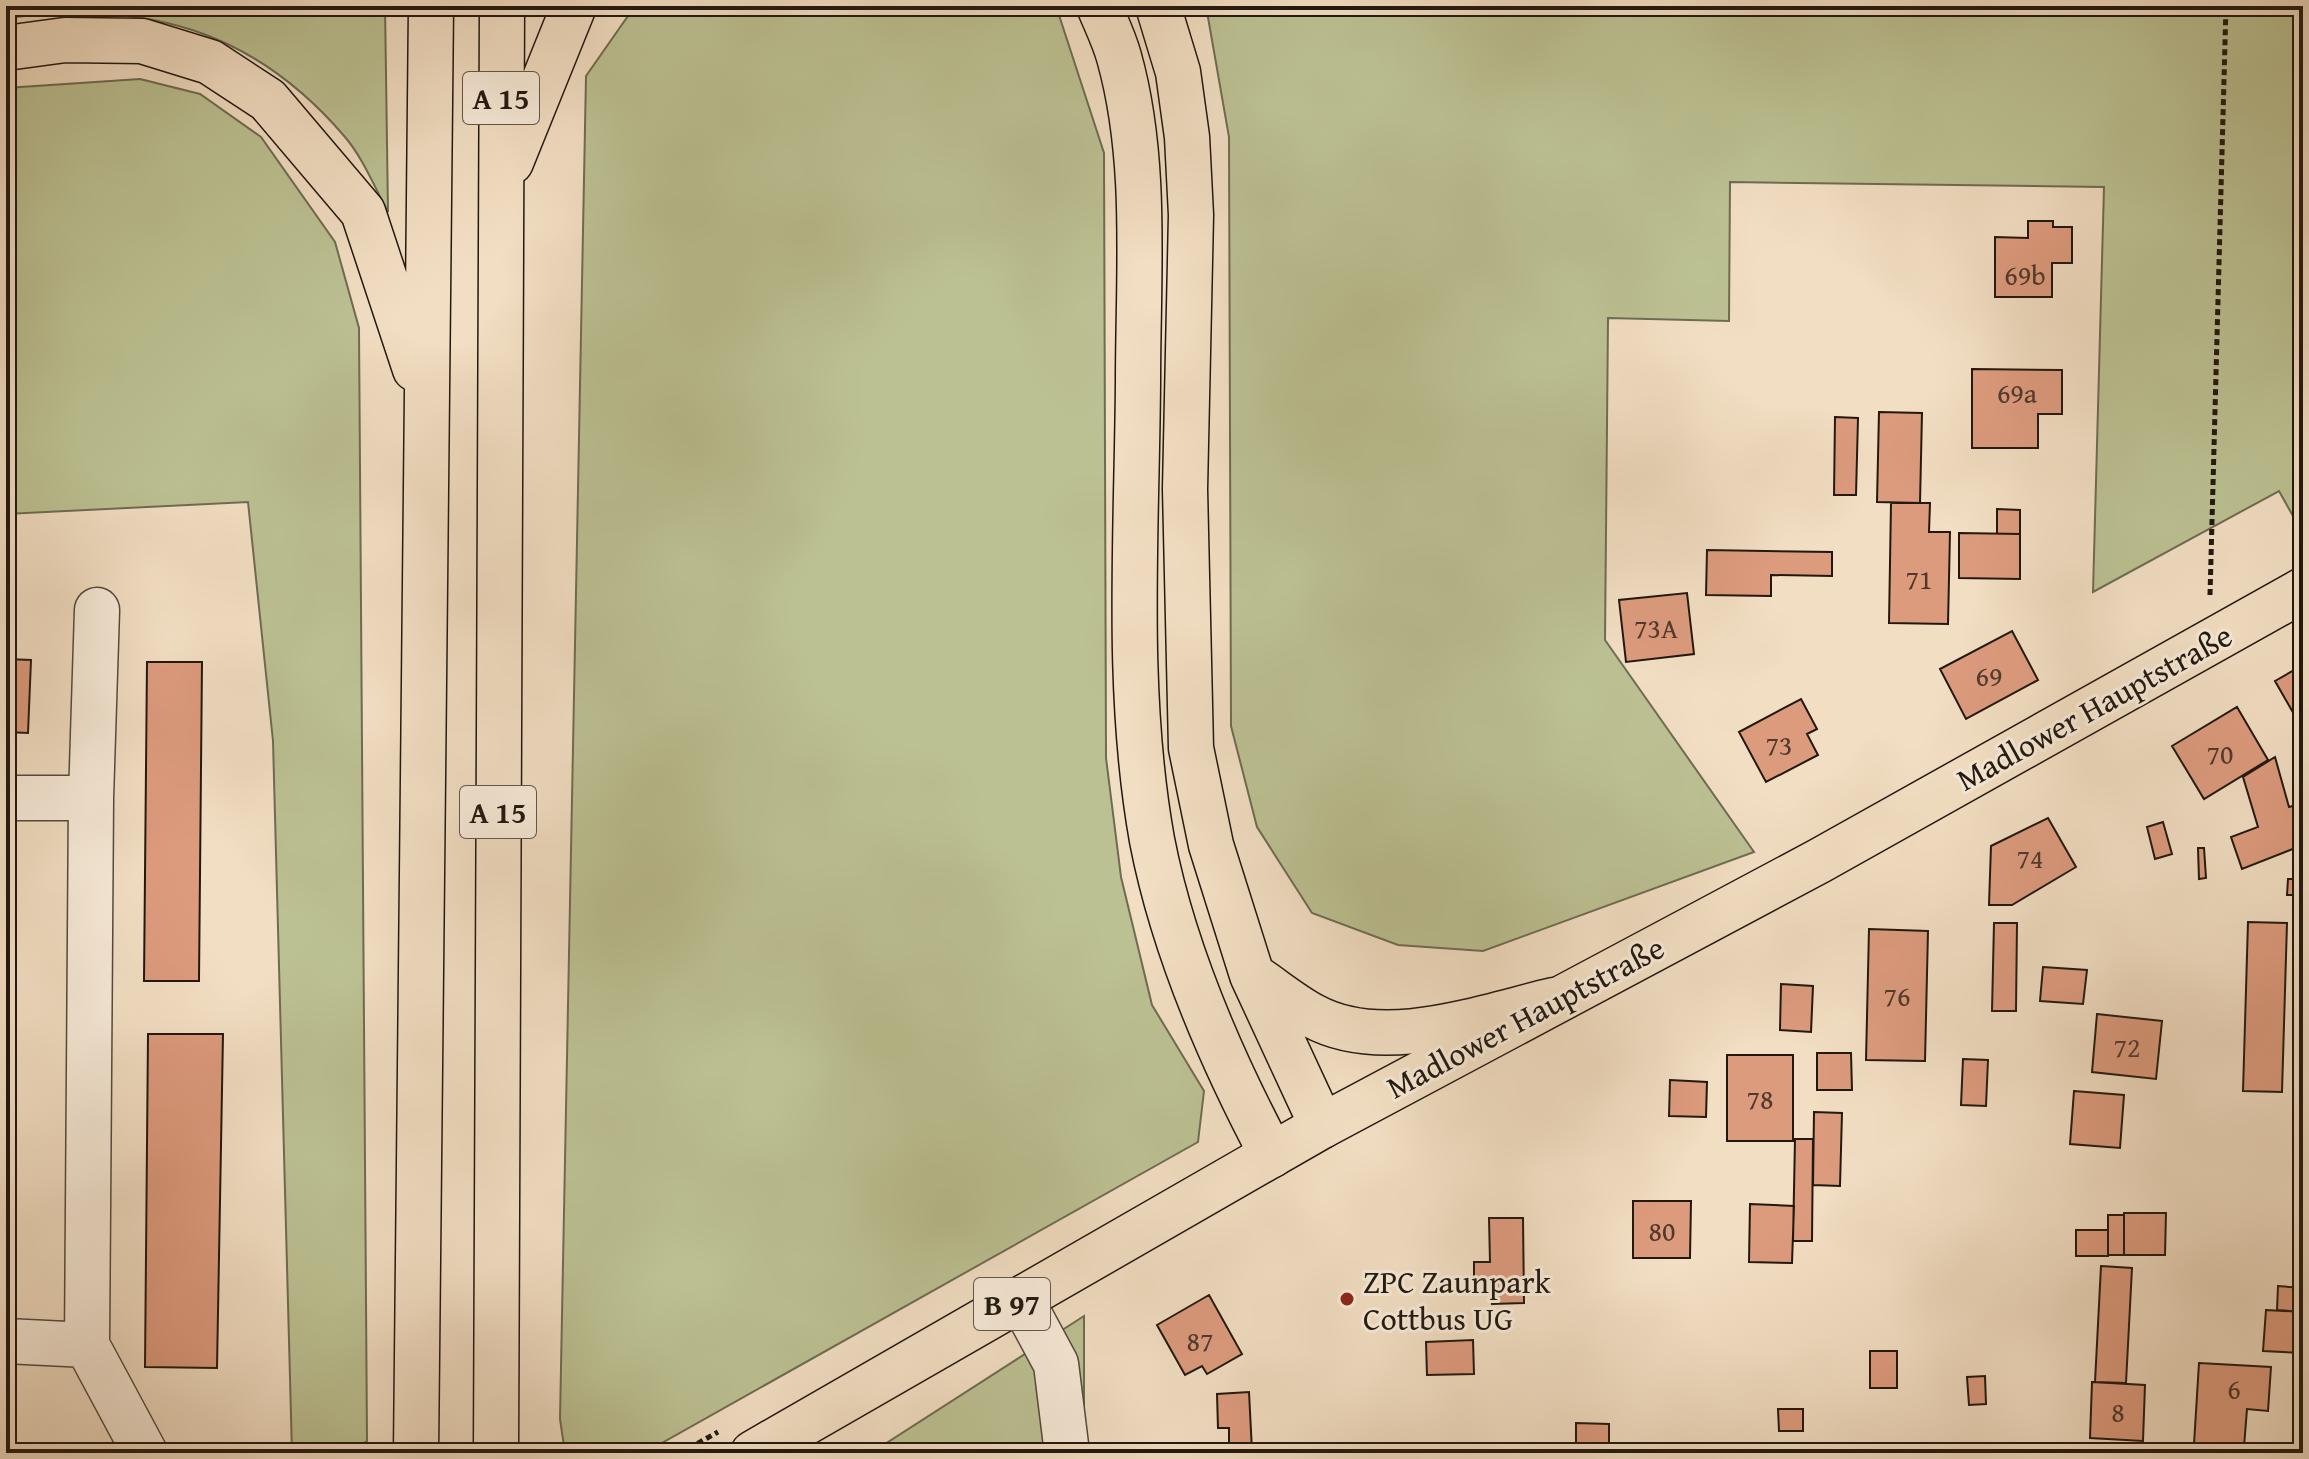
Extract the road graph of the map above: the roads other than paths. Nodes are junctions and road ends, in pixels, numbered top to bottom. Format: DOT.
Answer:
graph roads {
  1 [pos="431,6"];
  2 [pos="502,6"];
  3 [pos="574,6"];
  4 [pos="1099,6"];
  5 [pos="1158,6"];
  6 [pos="6,48"];
  7 [pos="501,191"];
  8 [pos="428,411"];
  9 [pos="2303,590"];
  10 [pos="97,610"];
  11 [pos="6,798"];
  12 [pos="91,798"];
  13 [pos="1252,975"];
  14 [pos="1554,1000"];
  15 [pos="1322,1126"];
  16 [pos="1272,1155"];
  17 [pos="1021,1299"];
  18 [pos="6,1341"];
  19 [pos="87,1345"];
  20 [pos="496,1443"];
  21 [pos="145,1453"];
  22 [pos="416,1453"];
  23 [pos="753,1453"];
  24 [pos="1067,1453"];
  1 -- 8 [label="main road, A 15"];
  2 -- 7 [label="main road, A 15"];
  3 -- 7 [label="main road"];
  4 -- 16 [label="main road"];
  5 -- 13 [label="main road"];
  6 -- 8 [label="main road"];
  7 -- 20 [label="main road, A 15"];
  8 -- 22 [label="main road, A 15"];
  9 -- 14 [label="main road, Madlower Hauptstraße"];
  10 -- 12 [label="lane"];
  11 -- 12 [label="lane"];
  12 -- 19 [label="lane"];
  13 -- 14 [label="main road"];
  13 -- 15 [label="main road"];
  14 -- 15 [label="main road, Madlower Hauptstraße"];
  15 -- 16 [label="main road, Madlower Hauptstraße"];
  16 -- 17 [label="main road, Madlower Hauptstraße / B 97"];
  17 -- 23 [label="main road, Madlower Hauptstraße / B 97"];
  17 -- 24 [label="lane"];
  18 -- 19 [label="lane"];
  19 -- 21 [label="lane"];
}
